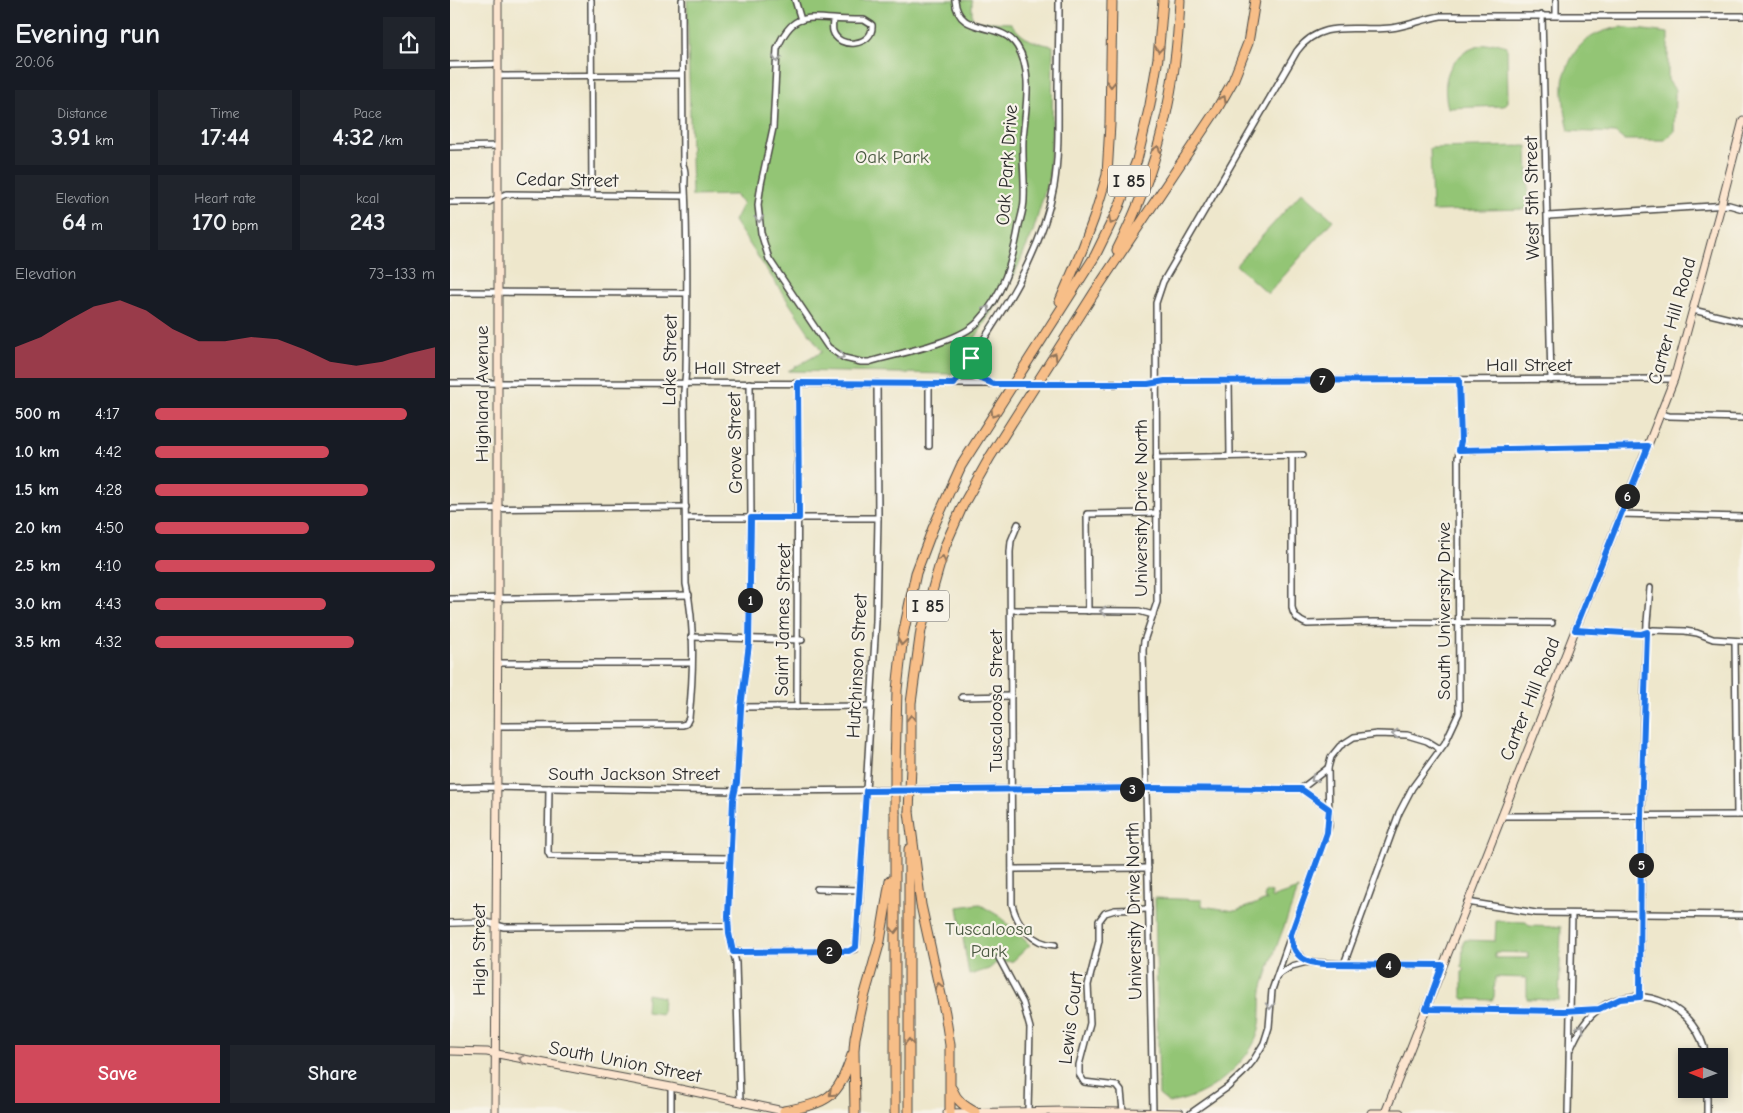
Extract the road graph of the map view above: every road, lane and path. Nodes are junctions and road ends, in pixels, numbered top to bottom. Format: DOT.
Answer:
graph roads {
  1 [pos="498,0"];
  2 [pos="591,0"];
  3 [pos="682,0"];
  4 [pos="795,0"];
  5 [pos="955,0"];
  6 [pos="1059,0"];
  7 [pos="1162,0"];
  8 [pos="1180,0"];
  9 [pos="1556,0"];
  10 [pos="1255,1"];
  11 [pos="1112,3"];
  12 [pos="1542,15"];
  13 [pos="1556,15"];
  14 [pos="1743,16"];
  15 [pos="833,19"];
  16 [pos="801,20"];
  17 [pos="450,64"];
  18 [pos="498,64"];
  19 [pos="682,75"];
  20 [pos="498,76"];
  21 [pos="592,76"];
  22 [pos="1743,120"];
  23 [pos="498,146"];
  24 [pos="450,147"];
  25 [pos="592,195"];
  26 [pos="685,196"];
  27 [pos="498,198"];
  28 [pos="450,202"];
  29 [pos="1721,206"];
  30 [pos="1743,209"];
  31 [pos="1548,216"];
  32 [pos="1096,290"];
  33 [pos="450,292"];
  34 [pos="498,292"];
  35 [pos="686,293"];
  36 [pos="1693,310"];
  37 [pos="1743,322"];
  38 [pos="1039,342"];
  39 [pos="971,358"];
  40 [pos="1674,379"];
  41 [pos="1230,380"];
  42 [pos="1459,380"];
  43 [pos="1551,380"];
  44 [pos="685,382"];
  45 [pos="450,383"];
  46 [pos="750,383"];
  47 [pos="798,383"];
  48 [pos="1157,383"];
  49 [pos="498,384"];
  50 [pos="877,384"];
  51 [pos="928,384"];
  52 [pos="954,384"];
  53 [pos="994,384"];
  54 [pos="1660,414"];
  55 [pos="1743,418"];
  56 [pos="928,446"];
  57 [pos="1648,446"];
  58 [pos="1459,450"];
  59 [pos="1304,455"];
  60 [pos="1230,456"];
  61 [pos="1292,456"];
  62 [pos="1156,458"];
  63 [pos="686,507"];
  64 [pos="450,509"];
  65 [pos="498,509"];
  66 [pos="1157,513"];
  67 [pos="1620,514"];
  68 [pos="1743,517"];
  69 [pos="686,518"];
  70 [pos="751,518"];
  71 [pos="799,518"];
  72 [pos="878,518"];
  73 [pos="1018,524"];
  74 [pos="1650,588"];
  75 [pos="688,595"];
  76 [pos="498,598"];
  77 [pos="450,599"];
  78 [pos="1011,610"];
  79 [pos="1088,611"];
  80 [pos="1153,615"];
  81 [pos="1458,622"];
  82 [pos="1552,623"];
  83 [pos="1575,630"];
  84 [pos="1647,632"];
  85 [pos="691,636"];
  86 [pos="749,638"];
  87 [pos="799,640"];
  88 [pos="1735,641"];
  89 [pos="1743,642"];
  90 [pos="498,663"];
  91 [pos="691,663"];
  92 [pos="1011,696"];
  93 [pos="962,697"];
  94 [pos="871,706"];
  95 [pos="741,707"];
  96 [pos="797,707"];
  97 [pos="498,726"];
  98 [pos="1440,749"];
  99 [pos="1328,768"];
  100 [pos="450,788"];
  101 [pos="496,788"];
  102 [pos="548,788"];
  103 [pos="1147,788"];
  104 [pos="1012,789"];
  105 [pos="1301,789"];
  106 [pos="735,790"];
  107 [pos="866,791"];
  108 [pos="1329,809"];
  109 [pos="909,812"];
  110 [pos="1641,815"];
  111 [pos="1740,815"];
  112 [pos="1502,816"];
  113 [pos="895,846"];
  114 [pos="730,858"];
  115 [pos="1148,868"];
  116 [pos="1012,869"];
  117 [pos="817,889"];
  118 [pos="860,890"];
  119 [pos="1467,902"];
  120 [pos="1149,909"];
  121 [pos="1572,914"];
  122 [pos="1641,914"];
  123 [pos="1743,915"];
  124 [pos="450,923"];
  125 [pos="496,925"];
  126 [pos="728,926"];
  127 [pos="1290,937"];
  128 [pos="1055,945"];
  129 [pos="733,952"];
  130 [pos="1000,958"];
  131 [pos="1308,962"];
  132 [pos="1344,964"];
  133 [pos="1442,965"];
  134 [pos="1276,978"];
  135 [pos="1640,997"];
  136 [pos="1426,1009"];
  137 [pos="1599,1009"];
  138 [pos="1570,1010"];
  139 [pos="1705,1048"];
  140 [pos="854,1050"];
  141 [pos="450,1051"];
  142 [pos="1570,1051"];
  143 [pos="495,1054"];
  144 [pos="951,1086"];
  145 [pos="671,1087"];
  146 [pos="1707,1098"];
  147 [pos="740,1102"];
  148 [pos="1028,1111"];
  149 [pos="1123,1111"];
  150 [pos="789,1112"];
  151 [pos="975,1112"];
  152 [pos="1064,1112"];
  153 [pos="1153,1112"];
  154 [pos="495,1113"];
  155 [pos="671,1113"];
  156 [pos="856,1113"];
  157 [pos="895,1113"];
  158 [pos="909,1113"];
  159 [pos="949,1113"];
  160 [pos="1180,1113"];
  161 [pos="1191,1113"];
  162 [pos="1371,1113"];
  163 [pos="1385,1113"];
  164 [pos="1400,1113"];
  165 [pos="1568,1113"];
  166 [pos="1707,1113"];
  1 -- 18 [label="main road, Highland Avenue"];
  2 -- 21 [label="street"];
  3 -- 19 [label="street, Lake Street"];
  4 -- 16 [label="street"];
  16 -- 5 [label="street, Oak Park Drive, one-way"];
  6 -- 39 [label="street"];
  7 -- 38 [label="highway, I 85, one-way"];
  32 -- 8 [label="highway, I 85, one-way"];
  9 -- 13 [label="street"];
  32 -- 10 [label="highway, one-way"];
  11 -- 38 [label="highway, one-way"];
  12 -- 13 [label="street"];
  12 -- 31 [label="street, West 5th Street"];
  12 -- 48 [label="street, University Drive North"];
  13 -- 14 [label="street"];
  15 -- 15 [label="street"];
  15 -- 16 [label="street"];
  17 -- 18 [label="street"];
  18 -- 20 [label="main road, Highland Avenue"];
  19 -- 21 [label="street"];
  19 -- 26 [label="street, Lake Street"];
  20 -- 21 [label="street"];
  20 -- 23 [label="main road, Highland Avenue"];
  21 -- 25 [label="street"];
  22 -- 29 [label="main road, Carter Hill Road"];
  23 -- 24 [label="street"];
  23 -- 27 [label="main road, Highland Avenue"];
  25 -- 26 [label="street, Cedar Street"];
  25 -- 27 [label="street, Cedar Street"];
  26 -- 35 [label="street, Lake Street"];
  27 -- 28 [label="street, Cedar Street"];
  27 -- 34 [label="main road, Highland Avenue"];
  29 -- 30 [label="street"];
  29 -- 31 [label="street"];
  29 -- 36 [label="main road, Carter Hill Road"];
  31 -- 43 [label="street, West 5th Street"];
  109 -- 32 [label="highway, I 85, one-way, bridge"];
  33 -- 34 [label="street"];
  34 -- 35 [label="street"];
  34 -- 49 [label="main road, Highland Avenue"];
  35 -- 44 [label="street, Lake Street"];
  36 -- 37 [label="street"];
  36 -- 40 [label="main road, Carter Hill Road"];
  38 -- 113 [label="highway, I 85, one-way, bridge"];
  39 -- 52 [label="street"];
  39 -- 53 [label="street, Hall Street"];
  40 -- 43 [label="street, Hall Street"];
  40 -- 54 [label="main road, Carter Hill Road"];
  41 -- 42 [label="street, Hall Street"];
  41 -- 48 [label="street, Hall Street"];
  41 -- 60 [label="street"];
  42 -- 43 [label="street, Hall Street"];
  42 -- 58 [label="street, South University Drive"];
  44 -- 46 [label="street, Hall Street"];
  44 -- 49 [label="street, Hall Street"];
  44 -- 63 [label="street, Lake Street"];
  45 -- 49 [label="street, Hall Street"];
  46 -- 47 [label="street, Hall Street"];
  46 -- 70 [label="street, Grove Street"];
  47 -- 50 [label="street, Hall Street"];
  47 -- 71 [label="street, Saint James Street"];
  48 -- 53 [label="street, Hall Street, bridge"];
  48 -- 62 [label="street, University Drive North"];
  49 -- 65 [label="main road, Highland Avenue"];
  50 -- 51 [label="street, Hall Street"];
  50 -- 72 [label="street, Hutchinson Street"];
  51 -- 52 [label="street, Hall Street"];
  51 -- 56 [label="street"];
  52 -- 53 [label="street, Hall Street, bridge"];
  54 -- 55 [label="street"];
  54 -- 57 [label="main road, Carter Hill Road"];
  57 -- 58 [label="street"];
  57 -- 67 [label="main road, Carter Hill Road"];
  58 -- 81 [label="street, South University Drive"];
  59 -- 61 [label="street"];
  60 -- 61 [label="street"];
  60 -- 62 [label="street"];
  61 -- 81 [label="street"];
  62 -- 66 [label="street, University Drive North"];
  63 -- 65 [label="street"];
  63 -- 69 [label="street, Lake Street"];
  64 -- 65 [label="street"];
  65 -- 76 [label="main road, Highland Avenue"];
  66 -- 79 [label="street"];
  66 -- 80 [label="street, University Drive North"];
  67 -- 68 [label="street"];
  67 -- 83 [label="main road, Carter Hill Road"];
  69 -- 70 [label="street"];
  69 -- 75 [label="street, Lake Street"];
  70 -- 71 [label="street"];
  70 -- 86 [label="street, Grove Street"];
  71 -- 72 [label="street"];
  71 -- 87 [label="street, Saint James Street"];
  72 -- 94 [label="street, Hutchinson Street"];
  73 -- 78 [label="street, Tuscaloosa Street"];
  74 -- 84 [label="street"];
  75 -- 76 [label="street"];
  75 -- 85 [label="street, Lake Street"];
  76 -- 77 [label="street"];
  76 -- 90 [label="main road, Highland Avenue"];
  78 -- 79 [label="street"];
  78 -- 92 [label="street, Tuscaloosa Street"];
  80 -- 79 [label="street, one-way"];
  80 -- 103 [label="street, University Drive North"];
  81 -- 82 [label="street"];
  81 -- 98 [label="street, South University Drive"];
  83 -- 84 [label="street"];
  83 -- 112 [label="main road, Carter Hill Road"];
  84 -- 88 [label="street"];
  84 -- 110 [label="street"];
  85 -- 86 [label="street"];
  85 -- 91 [label="street, Lake Street"];
  86 -- 87 [label="street"];
  86 -- 95 [label="street, Grove Street"];
  87 -- 96 [label="street, Saint James Street"];
  88 -- 89 [label="street"];
  88 -- 111 [label="street"];
  90 -- 91 [label="street"];
  90 -- 97 [label="main road, Highland Avenue"];
  91 -- 97 [label="street, Lake Street"];
  92 -- 93 [label="street"];
  92 -- 104 [label="street, Tuscaloosa Street"];
  94 -- 96 [label="street"];
  94 -- 107 [label="street, Hutchinson Street"];
  95 -- 96 [label="street"];
  95 -- 106 [label="street, Grove Street"];
  97 -- 101 [label="main road, Highland Avenue"];
  98 -- 99 [label="street, one-way"];
  98 -- 132 [label="street, South University Drive"];
  99 -- 105 [label="street, one-way"];
  99 -- 108 [label="street"];
  100 -- 101 [label="street, South Jackson Street"];
  101 -- 102 [label="street, South Jackson Street"];
  101 -- 125 [label="main road, High Street"];
  102 -- 106 [label="street, South Jackson Street"];
  102 -- 114 [label="street"];
  103 -- 104 [label="street, South Jackson Street"];
  103 -- 105 [label="street, South Jackson Street"];
  103 -- 115 [label="street, University Drive North"];
  104 -- 107 [label="street, South Jackson Street"];
  104 -- 116 [label="street, Tuscaloosa Street"];
  105 -- 108 [label="street"];
  106 -- 107 [label="street, South Jackson Street"];
  106 -- 114 [label="street, Grove Street"];
  107 -- 118 [label="street, Hutchinson Street"];
  108 -- 127 [label="street"];
  144 -- 109 [label="highway, one-way"];
  158 -- 109 [label="highway, I 85, one-way"];
  110 -- 111 [label="street"];
  110 -- 112 [label="street"];
  110 -- 122 [label="street"];
  112 -- 119 [label="main road, Carter Hill Road"];
  113 -- 140 [label="highway"];
  113 -- 157 [label="highway, I 85, one-way"];
  114 -- 126 [label="street, Grove Street"];
  115 -- 116 [label="street"];
  115 -- 120 [label="street, University Drive North"];
  116 -- 128 [label="street, Tuscaloosa Street"];
  117 -- 118 [label="street"];
  118 -- 129 [label="street, Hutchinson Street"];
  119 -- 121 [label="street"];
  119 -- 133 [label="main road, Carter Hill Road"];
  120 -- 149 [label="street, Lewis Court"];
  120 -- 153 [label="street, University Drive North"];
  121 -- 122 [label="street"];
  121 -- 138 [label="street"];
  122 -- 123 [label="street"];
  122 -- 135 [label="street"];
  124 -- 125 [label="street"];
  125 -- 126 [label="street"];
  125 -- 143 [label="main road, High Street"];
  126 -- 129 [label="street, Grove Street"];
  127 -- 131 [label="street"];
  127 -- 134 [label="street"];
  129 -- 147 [label="street, Grove Street"];
  130 -- 148 [label="street"];
  131 -- 132 [label="street"];
  131 -- 134 [label="street"];
  132 -- 133 [label="street"];
  133 -- 136 [label="main road, Carter Hill Road"];
  134 -- 161 [label="street, one-way"];
  135 -- 137 [label="street"];
  135 -- 139 [label="street"];
  136 -- 138 [label="street"];
  136 -- 163 [label="main road, Carter Hill Road"];
  137 -- 138 [label="street"];
  142 -- 137 [label="street, one-way"];
  138 -- 142 [label="street"];
  140 -- 150 [label="highway, one-way"];
  140 -- 156 [label="highway"];
  141 -- 143 [label="main road, South Union Street"];
  142 -- 165 [label="street"];
  145 -- 143 [label="main road, South Union Street, one-way"];
  143 -- 154 [label="main road, High Street"];
  144 -- 151 [label="highway"];
  144 -- 159 [label="highway"];
  145 -- 147 [label="main road, South Union Street"];
  145 -- 155 [label="street"];
  146 -- 166 [label="street"];
  147 -- 150 [label="main road, South Union Street"];
  148 -- 151 [label="main road"];
  148 -- 152 [label="main road"];
  149 -- 152 [label="main road"];
  149 -- 153 [label="main road"];
  151 -- 159 [label="main road"];
  153 -- 160 [label="main road"];
  162 -- 163 [label="main road"];
  163 -- 164 [label="main road"];
}
